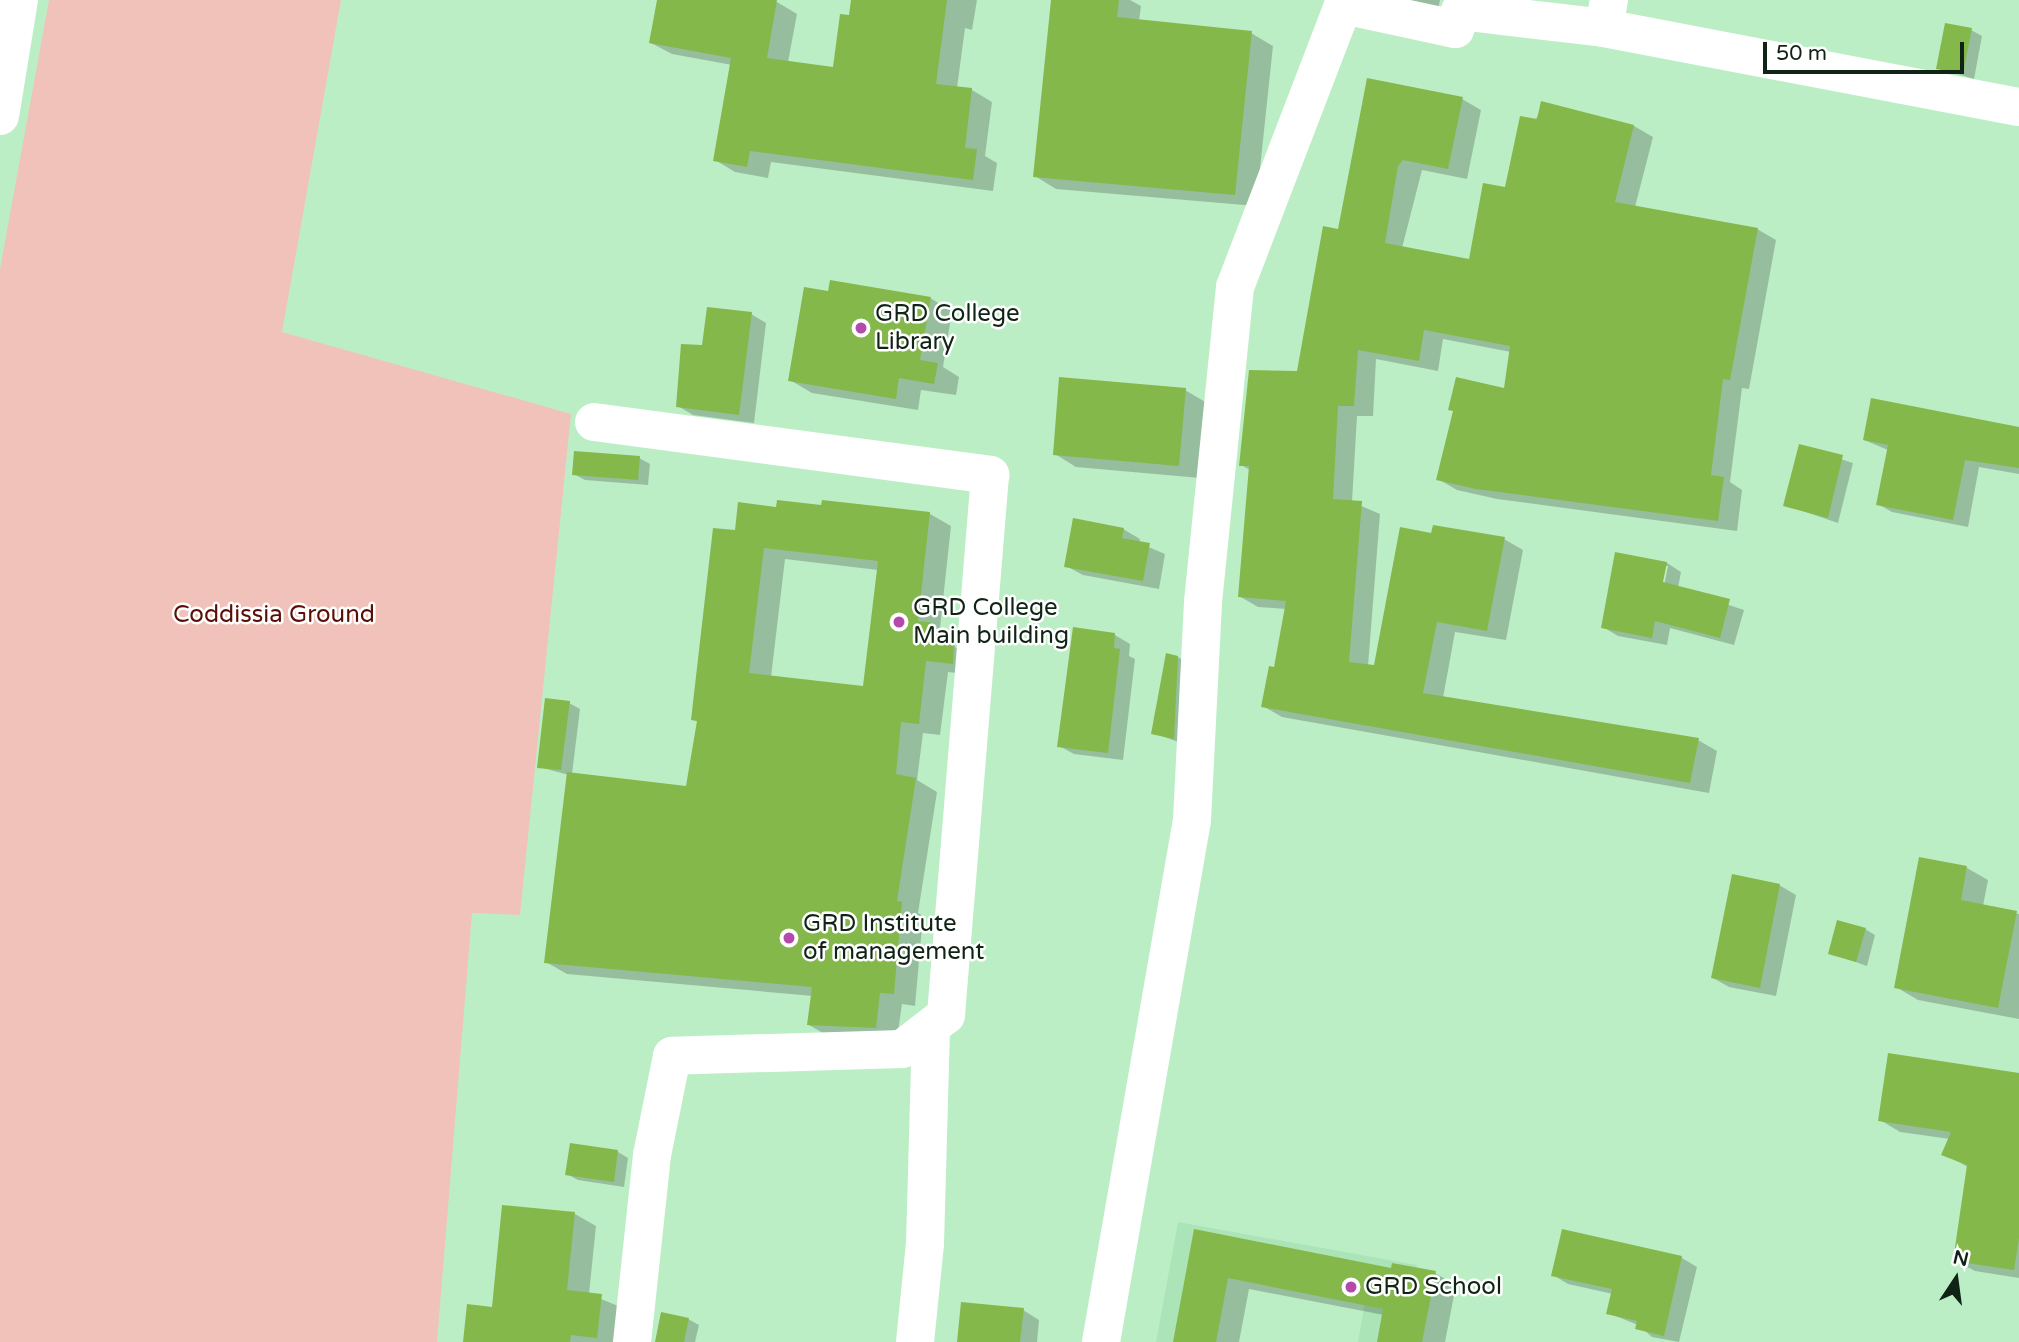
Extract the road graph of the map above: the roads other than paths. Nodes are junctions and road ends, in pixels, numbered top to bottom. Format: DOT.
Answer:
graph roads {
  1 [pos="19,0"];
  2 [pos="1344,3"];
  3 [pos="1606,14"];
  4 [pos="2019,107"];
  5 [pos="0,116"];
  6 [pos="594,422"];
  7 [pos="931,1027"];
  8 [pos="632,1342"];
  9 [pos="915,1342"];
  10 [pos="1101,1342"];
  1 -- 5 [label="street"];
  2 -- 3 [label="street"];
  2 -- 10 [label="street"];
  3 -- 4 [label="street"];
  6 -- 7 [label="street"];
  7 -- 8 [label="street"];
  7 -- 9 [label="street"];
}
